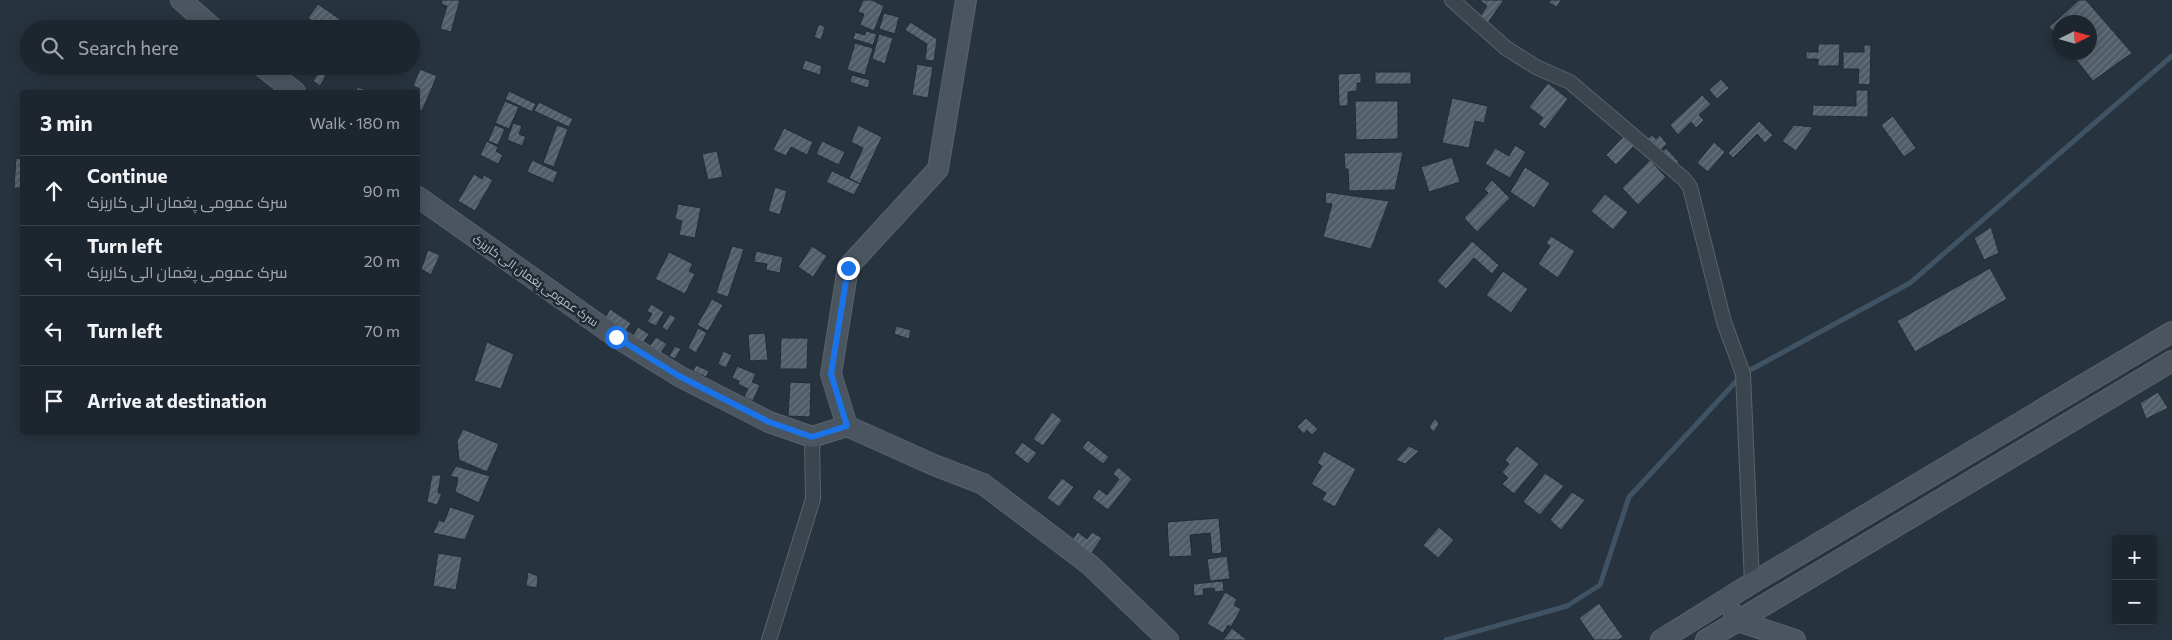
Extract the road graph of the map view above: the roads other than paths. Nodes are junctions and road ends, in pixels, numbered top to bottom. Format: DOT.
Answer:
graph roads {
  1 [pos="181,0"];
  2 [pos="966,0"];
  3 [pos="1452,0"];
  4 [pos="204,20"];
  5 [pos="273,75"];
  6 [pos="292,90"];
  7 [pos="420,198"];
  8 [pos="2172,332"];
  9 [pos="2172,360"];
  10 [pos="847,426"];
  11 [pos="812,437"];
  12 [pos="1752,583"];
  13 [pos="1725,601"];
  14 [pos="1738,621"];
  15 [pos="769,640"];
  16 [pos="1168,640"];
  17 [pos="1661,640"];
  18 [pos="1706,640"];
  19 [pos="1794,640"];
  1 -- 4 [label="street"];
  2 -- 10 [label="street"];
  3 -- 12 [label="street"];
  5 -- 6 [label="street"];
  7 -- 11 [label="street, سرک عمومی پغمان الی کاریزک"];
  8 -- 12 [label="street"];
  9 -- 14 [label="street"];
  10 -- 11 [label="street"];
  10 -- 16 [label="street"];
  11 -- 15 [label="street"];
  12 -- 13 [label="street"];
  13 -- 14 [label="street"];
  13 -- 17 [label="street"];
  14 -- 18 [label="street"];
  14 -- 19 [label="street"];
}
